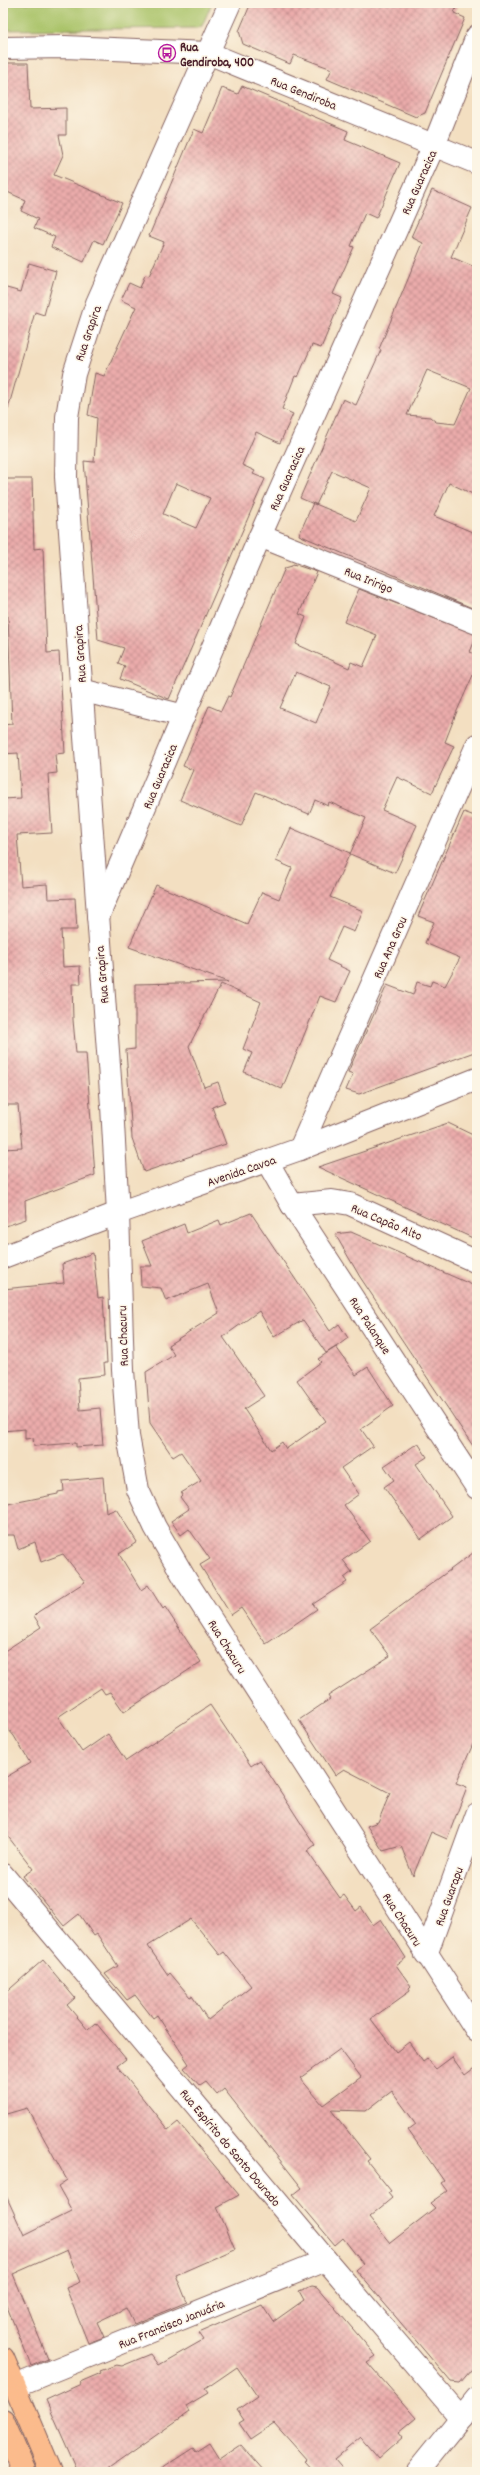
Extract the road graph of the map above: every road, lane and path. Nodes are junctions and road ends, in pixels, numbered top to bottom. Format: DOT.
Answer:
graph roads {
  1 [pos="230,3"];
  2 [pos="477,36"];
  3 [pos="3,48"];
  4 [pos="208,53"];
  5 [pos="434,145"];
  6 [pos="477,163"];
  7 [pos="260,536"];
  8 [pos="477,623"];
  9 [pos="81,690"];
  10 [pos="184,716"];
  11 [pos="477,745"];
  12 [pos="96,920"];
  13 [pos="477,1079"];
  14 [pos="300,1149"];
  15 [pos="267,1161"];
  16 [pos="292,1205"];
  17 [pos="118,1213"];
  18 [pos="3,1257"];
  19 [pos="477,1262"];
  20 [pos="477,1488"];
  21 [pos="477,1814"];
  22 [pos="3,1875"];
  23 [pos="426,1956"];
  24 [pos="477,2031"];
  25 [pos="326,2260"];
  26 [pos="3,2358"];
  27 [pos="15,2386"];
  28 [pos="477,2398"];
  29 [pos="462,2418"];
  30 [pos="3,2421"];
  31 [pos="24,2472"];
  32 [pos="51,2472"];
  33 [pos="417,2472"];
  1 -- 4 [label="street, Rua Grapira"];
  2 -- 5 [label="street, Rua Guaracica"];
  3 -- 4 [label="street, Rua Gendiroba"];
  4 -- 5 [label="street, Rua Gendiroba"];
  4 -- 9 [label="street, Rua Grapira"];
  5 -- 6 [label="street, Rua Gendiroba"];
  5 -- 7 [label="street, Rua Guaracica"];
  7 -- 8 [label="street, Rua Iririgo"];
  7 -- 10 [label="street, Rua Guaracica"];
  9 -- 10 [label="street, Rua Grapira"];
  9 -- 12 [label="street, Rua Grapira"];
  10 -- 12 [label="street, Rua Guaracica"];
  11 -- 14 [label="street, Rua Ana Grou"];
  12 -- 17 [label="street, Rua Grapira"];
  13 -- 14 [label="street, Avenida Cavoa"];
  14 -- 15 [label="street, Avenida Cavoa"];
  15 -- 16 [label="street, Rua Palanque"];
  15 -- 17 [label="street, Avenida Cavoa"];
  16 -- 19 [label="street, Rua Capão Alto"];
  16 -- 20 [label="street, Rua Palanque"];
  17 -- 18 [label="street, Avenida Cavoa"];
  17 -- 23 [label="street, Rua Chacuru"];
  21 -- 23 [label="street, Rua Guarapu"];
  22 -- 25 [label="street, Rua Espírito do Santo Dourado"];
  23 -- 24 [label="street, Rua Chacuru"];
  25 -- 27 [label="street, Rua Francisco Januária"];
  25 -- 29 [label="street, Rua Espírito do Santo Dourado"];
  26 -- 27 [label="main road"];
  27 -- 32 [label="main road"];
  28 -- 29 [label="street"];
  29 -- 33 [label="street"];
  30 -- 31 [label="main road"];
}
